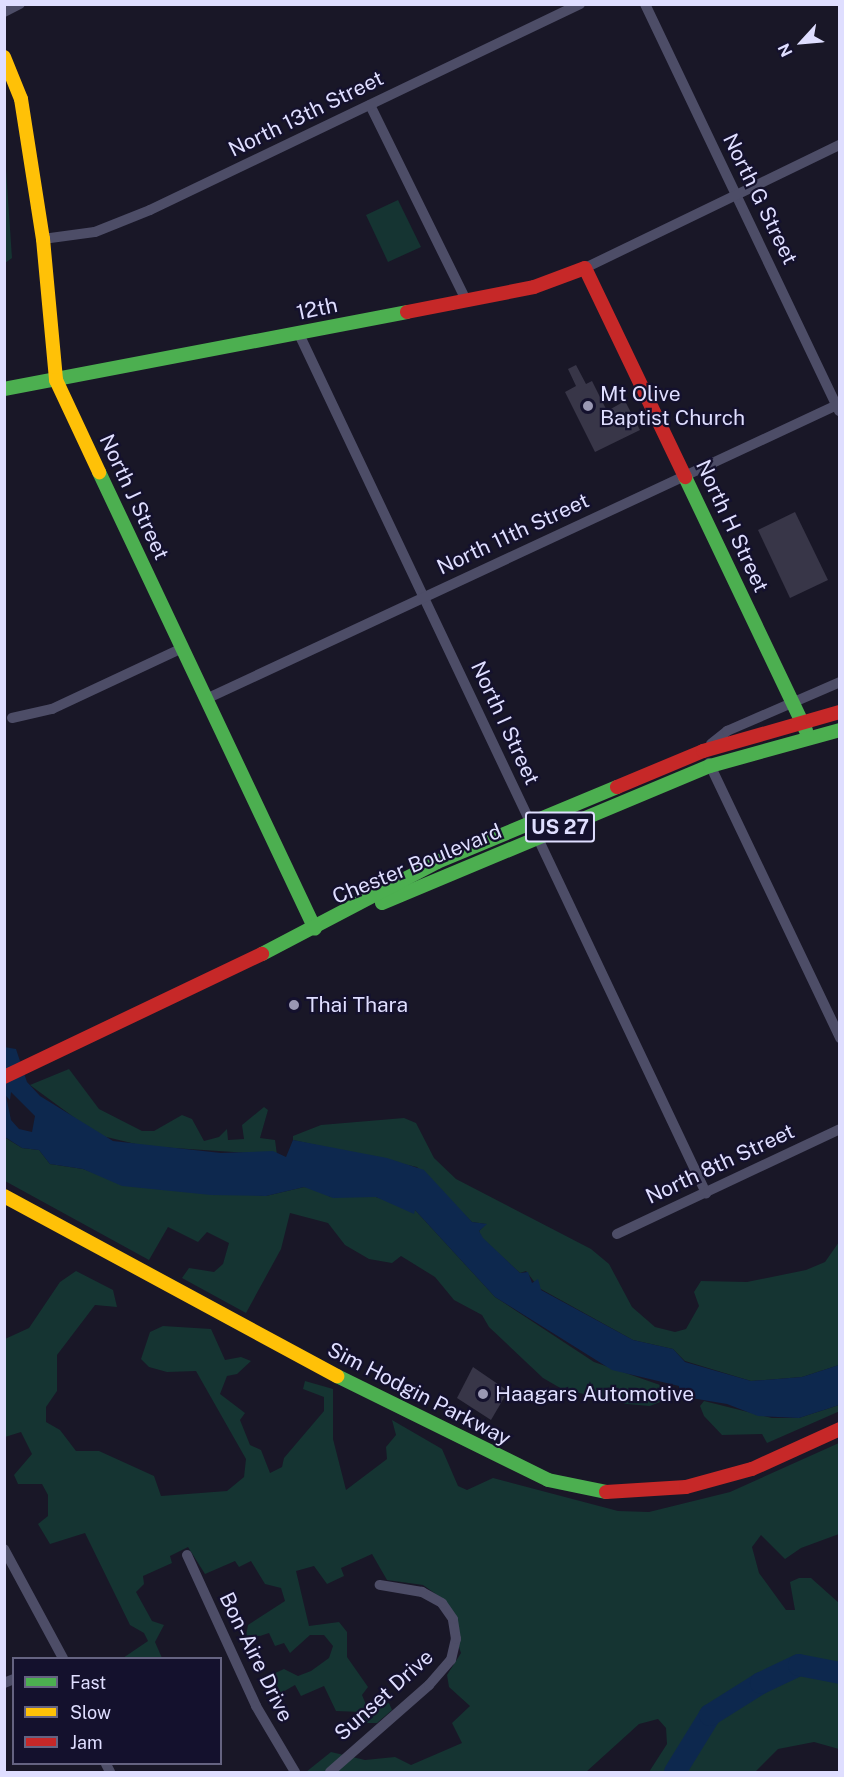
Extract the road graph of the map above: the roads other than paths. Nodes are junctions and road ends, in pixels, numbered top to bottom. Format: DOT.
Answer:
graph roads {
  1 [pos="20,4"];
  2 [pos="580,4"];
  3 [pos="645,4"];
  4 [pos="4,12"];
  5 [pos="4,57"];
  6 [pos="370,105"];
  7 [pos="840,145"];
  8 [pos="736,194"];
  9 [pos="43,239"];
  10 [pos="585,268"];
  11 [pos="465,298"];
  12 [pos="299,334"];
  13 [pos="56,380"];
  14 [pos="4,389"];
  15 [pos="838,408"];
  16 [pos="684,474"];
  17 [pos="424,598"];
  18 [pos="182,648"];
  19 [pos="840,682"];
  20 [pos="206,699"];
  21 [pos="791,703"];
  22 [pos="840,712"];
  23 [pos="12,718"];
  24 [pos="802,722"];
  25 [pos="840,729"];
  26 [pos="809,737"];
  27 [pos="703,750"];
  28 [pos="710,766"];
  29 [pos="531,822"];
  30 [pos="537,837"];
  31 [pos="315,929"];
  32 [pos="840,1038"];
  33 [pos="4,1077"];
  34 [pos="840,1129"];
  35 [pos="706,1193"];
  36 [pos="4,1196"];
  37 [pos="617,1234"];
  38 [pos="840,1429"];
  39 [pos="4,1549"];
  40 [pos="187,1556"];
  41 [pos="380,1585"];
  42 [pos="60,1657"];
  43 [pos="295,1773"];
  44 [pos="330,1773"];
  1 -- 4 [label="street"];
  2 -- 6 [label="street, North 13th Street"];
  3 -- 8 [label="street, North G Street"];
  5 -- 9 [label="main road, North J Street"];
  6 -- 9 [label="street, North 13th Street"];
  6 -- 11 [label="street"];
  7 -- 8 [label="street"];
  8 -- 10 [label="street"];
  8 -- 15 [label="street, North G Street"];
  9 -- 13 [label="main road, North J Street"];
  10 -- 11 [label="main road, 12th"];
  10 -- 16 [label="main road, North H Street"];
  11 -- 12 [label="main road, 12th"];
  12 -- 13 [label="main road, 12th"];
  12 -- 17 [label="street, North I Street"];
  13 -- 14 [label="main road, 12th"];
  13 -- 18 [label="main road, North J Street"];
  15 -- 16 [label="street, North 11th Street"];
  16 -- 17 [label="street, North 11th Street"];
  16 -- 21 [label="main road, North H Street"];
  17 -- 20 [label="street, North 11th Street"];
  17 -- 29 [label="street, North I Street"];
  18 -- 20 [label="main road, North J Street"];
  18 -- 23 [label="street"];
  19 -- 21 [label="street, Chester Boulevard"];
  20 -- 31 [label="main road, North J Street"];
  21 -- 24 [label="main road, North H Street"];
  21 -- 27 [label="street, Chester Boulevard"];
  22 -- 24 [label="main road, Chester Boulevard / US 27"];
  24 -- 26 [label="main road, North H Street"];
  24 -- 27 [label="main road, Chester Boulevard / US 27"];
  25 -- 26 [label="main road, Chester Boulevard / US 27"];
  26 -- 28 [label="main road, Chester Boulevard / US 27"];
  27 -- 28 [label="street"];
  27 -- 29 [label="main road, Chester Boulevard / US 27"];
  28 -- 30 [label="main road, Chester Boulevard / US 27"];
  28 -- 32 [label="street"];
  29 -- 30 [label="street, North I Street"];
  29 -- 31 [label="main road, Chester Boulevard / US 27"];
  30 -- 31 [label="main road, Chester Boulevard / US 27"];
  30 -- 35 [label="street, North I Street"];
  31 -- 33 [label="main road, Chester Boulevard / US 27"];
  34 -- 35 [label="street, North 8th Street"];
  35 -- 37 [label="street, North 8th Street"];
  36 -- 38 [label="main road, Sim Hodgin Parkway"];
  39 -- 42 [label="street"];
  40 -- 43 [label="street, Bon-Aire Drive"];
  41 -- 44 [label="street, Sunset Drive"];
}
